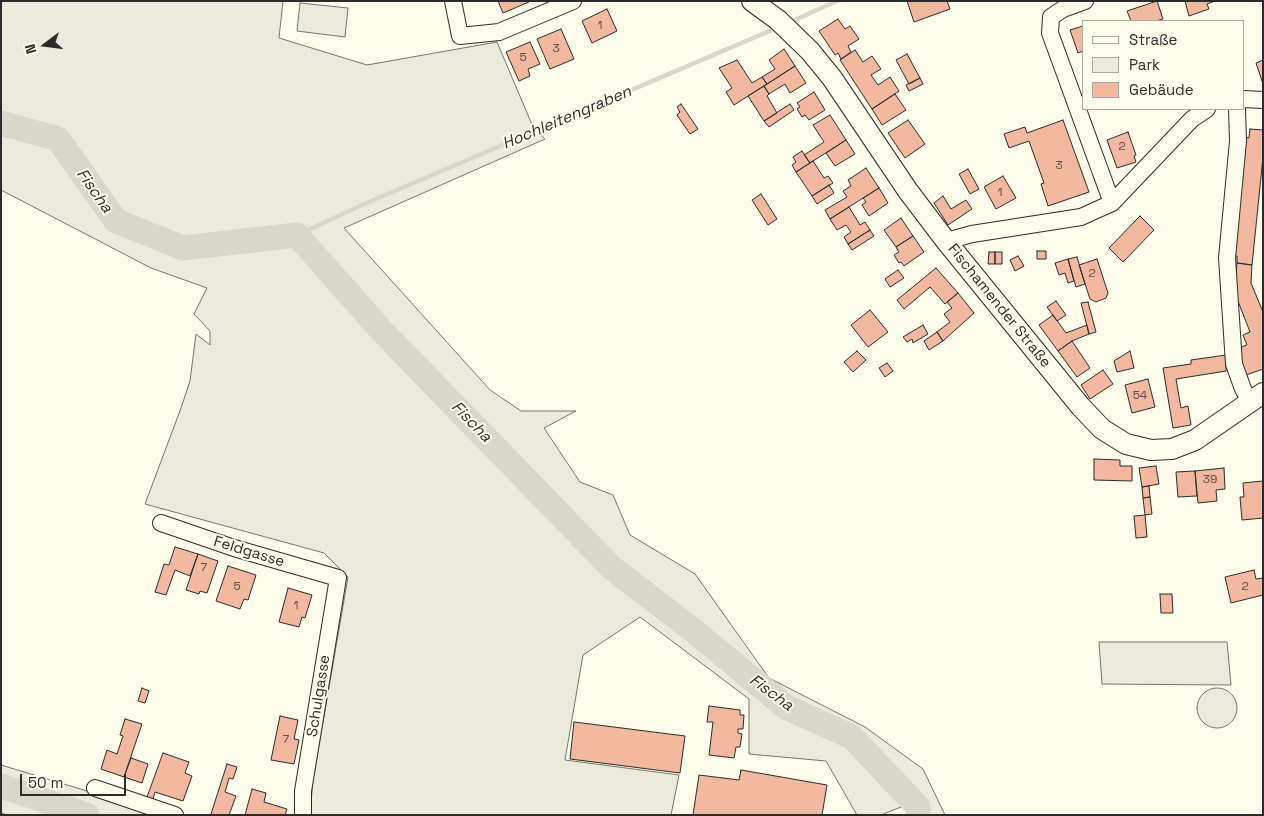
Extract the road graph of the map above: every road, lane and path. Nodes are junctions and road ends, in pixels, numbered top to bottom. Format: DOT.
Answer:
graph roads {
  1 [pos="453,1"];
  2 [pos="573,1"];
  3 [pos="752,1"];
  4 [pos="1085,1"];
  5 [pos="1244,99"];
  6 [pos="1263,100"];
  7 [pos="1206,110"];
  8 [pos="1237,110"];
  9 [pos="1112,203"];
  10 [pos="946,241"];
  11 [pos="1257,397"];
  12 [pos="161,523"];
  13 [pos="338,578"];
  14 [pos="94,788"];
  15 [pos="174,815"];
  16 [pos="303,815"];
  1 -- 2 [label="street"];
  3 -- 10 [label="main road, Fischamender Straße"];
  4 -- 9 [label="street"];
  5 -- 6 [label="street"];
  7 -- 9 [label="street"];
  8 -- 11 [label="street"];
  9 -- 10 [label="street"];
  10 -- 11 [label="main road, Fischamender Straße"];
  12 -- 13 [label="street, Feldgasse"];
  13 -- 16 [label="street, Schulgasse"];
  14 -- 15 [label="street"];
}
